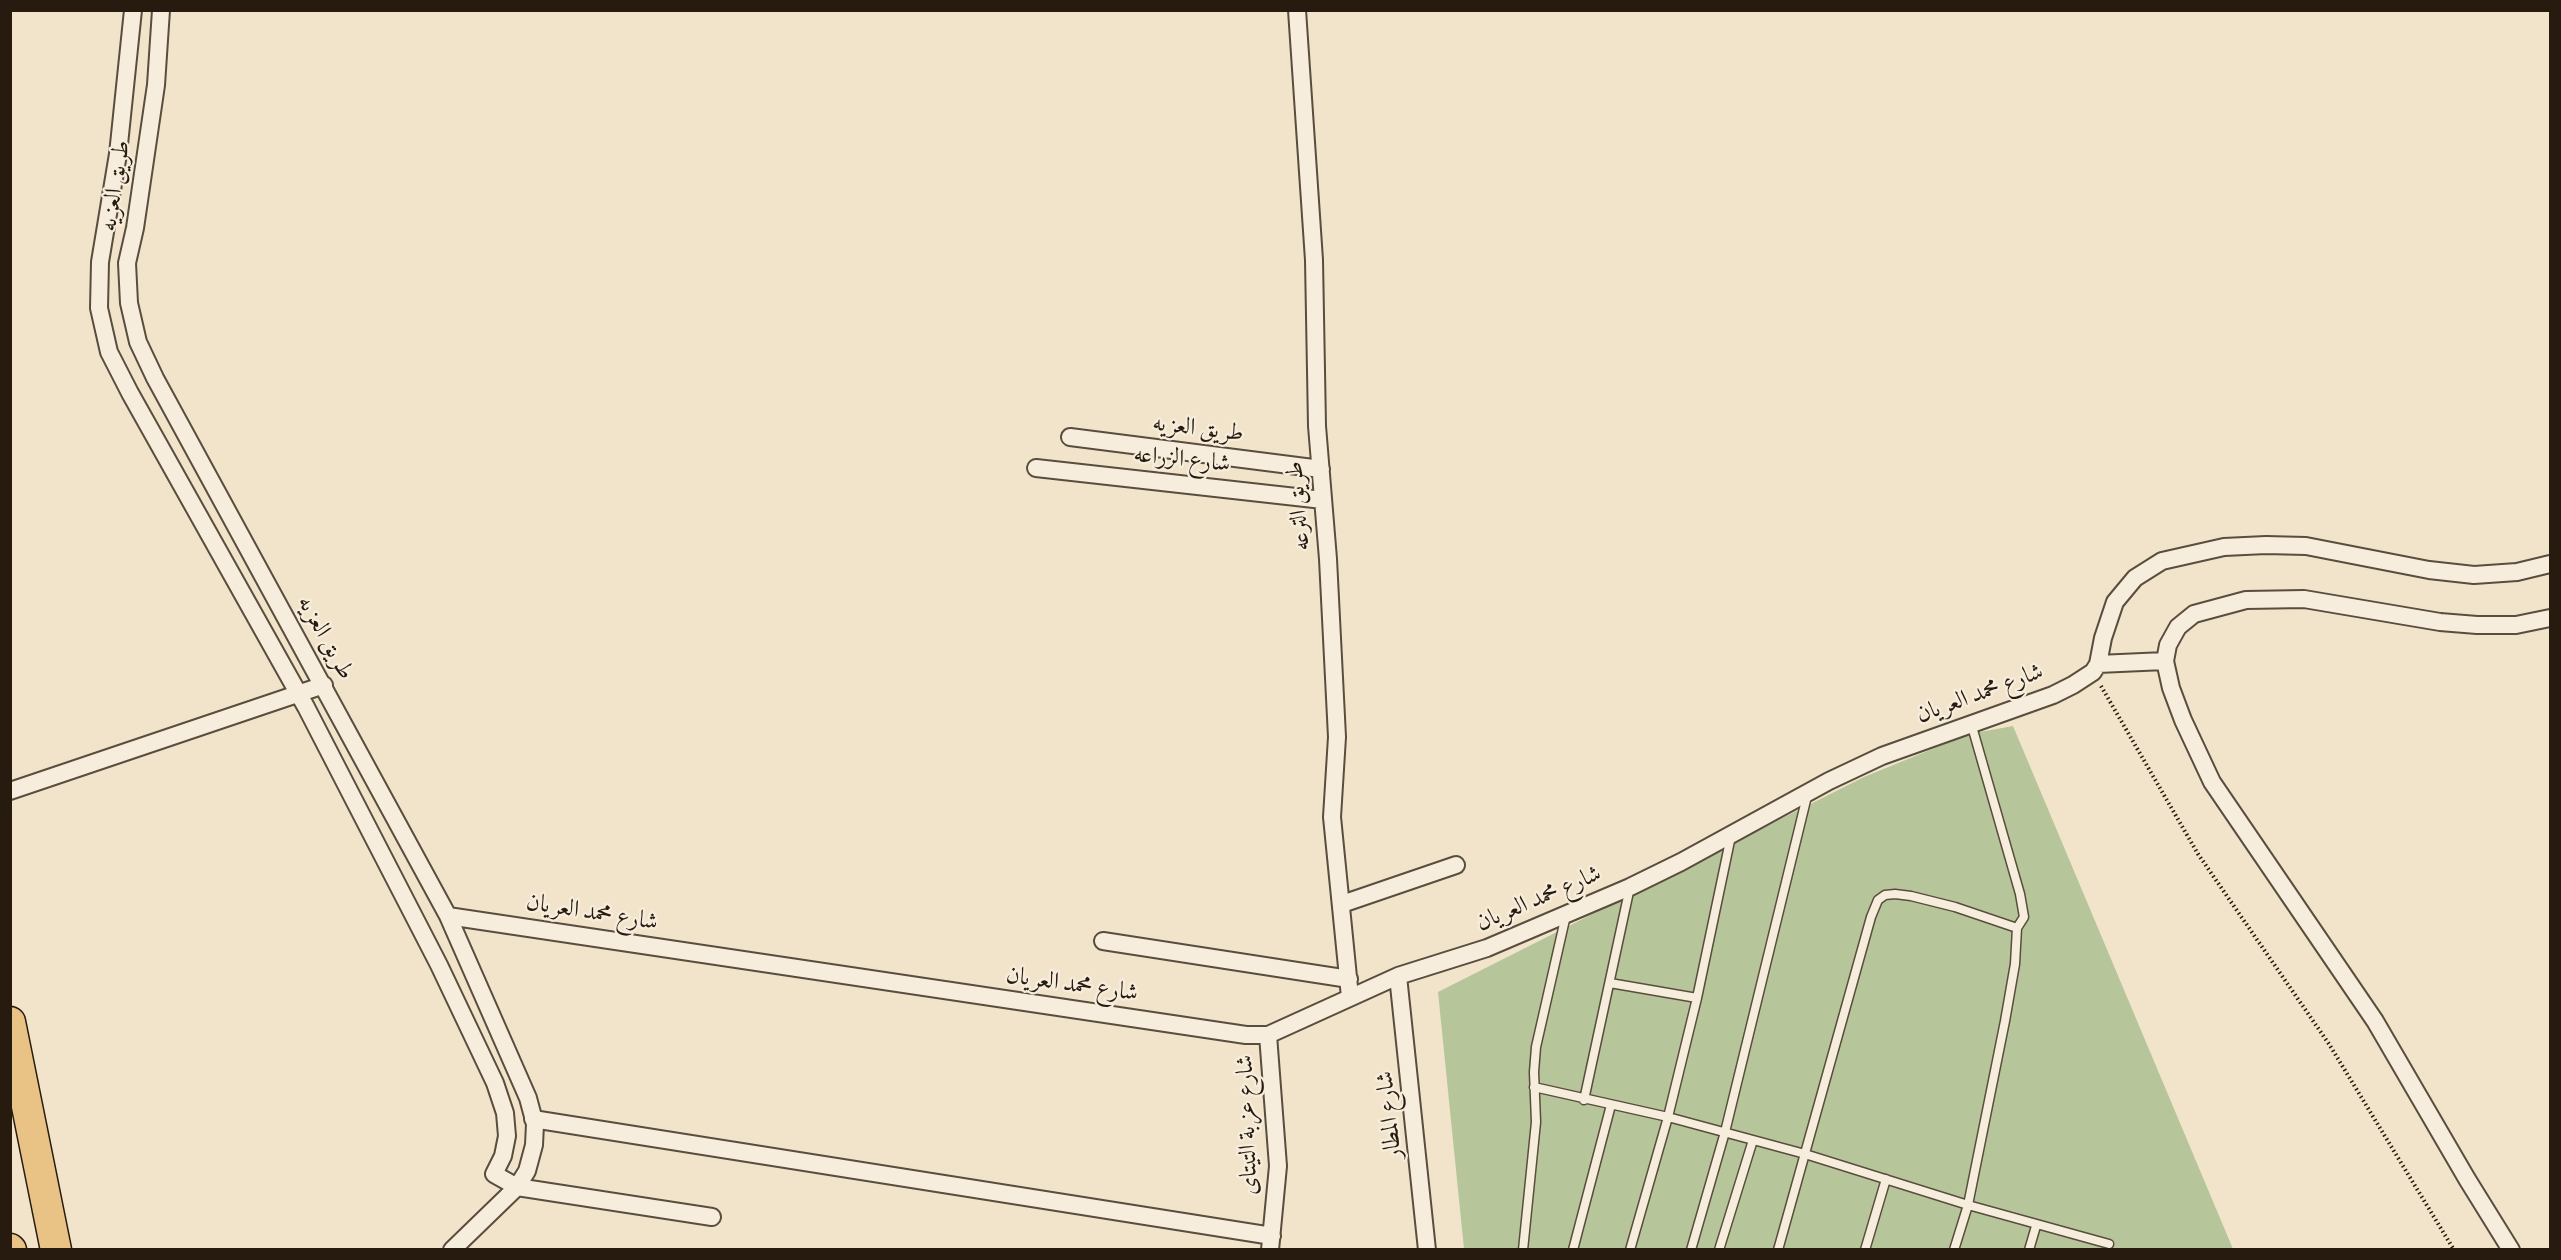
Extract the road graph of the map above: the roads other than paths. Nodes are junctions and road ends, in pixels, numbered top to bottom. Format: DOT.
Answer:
graph roads {
  1 [pos="134,10"];
  2 [pos="161,10"];
  3 [pos="1297,10"];
  4 [pos="1070,437"];
  5 [pos="1036,468"];
  6 [pos="1320,469"];
  7 [pos="1323,500"];
  8 [pos="2550,564"];
  9 [pos="2550,618"];
  10 [pos="2157,661"];
  11 [pos="2099,666"];
  12 [pos="324,685"];
  13 [pos="299,693"];
  14 [pos="1971,723"];
  15 [pos="10,791"];
  16 [pos="1808,792"];
  17 [pos="1731,836"];
  18 [pos="1456,865"];
  19 [pos="1630,887"];
  20 [pos="1342,904"];
  21 [pos="1566,914"];
  22 [pos="448,916"];
  23 [pos="2017,928"];
  24 [pos="1103,941"];
  25 [pos="1398,976"];
  26 [pos="1349,979"];
  27 [pos="1610,983"];
  28 [pos="1350,997"];
  29 [pos="1697,998"];
  30 [pos="10,1022"];
  31 [pos="1268,1035"];
  32 [pos="1534,1088"];
  33 [pos="1584,1100"];
  34 [pos="1611,1106"];
  35 [pos="1668,1117"];
  36 [pos="533,1119"];
  37 [pos="1725,1132"];
  38 [pos="1753,1140"];
  39 [pos="1805,1154"];
  40 [pos="1886,1179"];
  41 [pos="517,1187"];
  42 [pos="1968,1205"];
  43 [pos="712,1217"];
  44 [pos="2036,1226"];
  45 [pos="2092,1240"];
  46 [pos="1271,1243"];
  47 [pos="2109,1244"];
  48 [pos="56,1250"];
  49 [pos="452,1250"];
  50 [pos="1427,1250"];
  51 [pos="1523,1250"];
  52 [pos="1573,1250"];
  53 [pos="1630,1250"];
  54 [pos="1691,1250"];
  55 [pos="1719,1250"];
  56 [pos="1778,1250"];
  57 [pos="1865,1250"];
  58 [pos="1954,1250"];
  59 [pos="2030,1250"];
  60 [pos="2089,1250"];
  61 [pos="2511,1250"];
  1 -- 13 [label="street, طريق العزيه"];
  2 -- 12 [label="street, طريق العزيه"];
  3 -- 6 [label="street, طريق الترعه"];
  4 -- 6 [label="street, طريق العزيه"];
  5 -- 7 [label="street, شارع الزراعه"];
  6 -- 7 [label="street, طريق الترعه"];
  7 -- 20 [label="street, طريق الترعه"];
  8 -- 11 [label="street"];
  9 -- 10 [label="street"];
  10 -- 11 [label="street"];
  10 -- 61 [label="street"];
  11 -- 14 [label="street, شارع محمد العريان"];
  12 -- 13 [label="street"];
  12 -- 22 [label="street, طريق العزيه"];
  13 -- 15 [label="street"];
  13 -- 41 [label="street, طريق العزيه"];
  14 -- 16 [label="street, شارع محمد العريان"];
  14 -- 23 [label="lane"];
  16 -- 17 [label="street, شارع محمد العريان"];
  16 -- 37 [label="lane"];
  17 -- 19 [label="street, شارع محمد العريان"];
  17 -- 29 [label="lane"];
  18 -- 20 [label="street"];
  19 -- 21 [label="street, شارع محمد العريان"];
  19 -- 27 [label="lane"];
  20 -- 26 [label="street, طريق الترعه"];
  21 -- 25 [label="street, شارع محمد العريان"];
  21 -- 32 [label="lane"];
  22 -- 31 [label="street, شارع محمد العريان"];
  22 -- 36 [label="street, طريق العزيه"];
  23 -- 39 [label="lane"];
  23 -- 42 [label="lane"];
  24 -- 26 [label="street"];
  25 -- 28 [label="street, شارع محمد العريان"];
  25 -- 50 [label="street, شارع المطار"];
  26 -- 28 [label="street, طريق الترعه"];
  27 -- 29 [label="lane"];
  27 -- 33 [label="lane"];
  28 -- 31 [label="street, شارع محمد العريان"];
  29 -- 35 [label="lane"];
  30 -- 48 [label="highway"];
  31 -- 46 [label="street, شارع عزبة التيتاى"];
  32 -- 33 [label="lane"];
  32 -- 51 [label="lane"];
  33 -- 34 [label="lane"];
  34 -- 35 [label="lane"];
  34 -- 52 [label="lane"];
  35 -- 37 [label="lane"];
  35 -- 53 [label="lane"];
  36 -- 41 [label="street, طريق العزيه"];
  36 -- 46 [label="street"];
  37 -- 38 [label="lane"];
  37 -- 54 [label="lane"];
  38 -- 39 [label="lane"];
  38 -- 55 [label="lane"];
  39 -- 40 [label="lane"];
  39 -- 56 [label="lane"];
  40 -- 42 [label="lane"];
  40 -- 57 [label="lane"];
  41 -- 43 [label="street"];
  41 -- 49 [label="street, طريق العزيه"];
  42 -- 44 [label="lane"];
  42 -- 58 [label="lane"];
  44 -- 45 [label="lane"];
  44 -- 59 [label="lane"];
  45 -- 47 [label="lane"];
  45 -- 60 [label="lane"];
}
